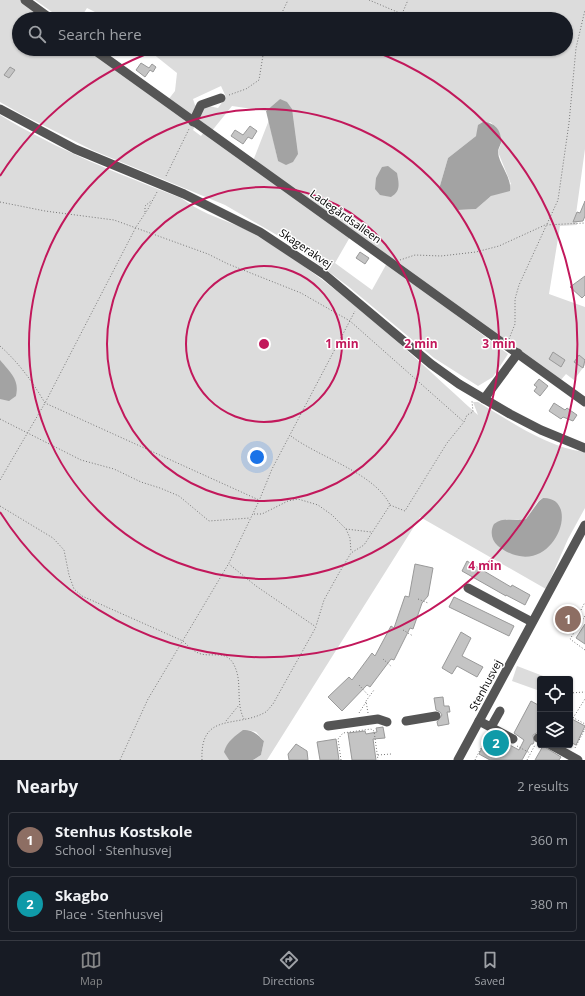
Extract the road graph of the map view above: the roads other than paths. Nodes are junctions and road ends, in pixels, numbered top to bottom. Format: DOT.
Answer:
graph roads {
  1 [pos="25,0"];
  2 [pos="41,12"];
  3 [pos="103,56"];
  4 [pos="221,98"];
  5 [pos="0,109"];
  6 [pos="193,122"];
  7 [pos="518,353"];
  8 [pos="484,399"];
  9 [pos="585,402"];
  10 [pos="585,446"];
  11 [pos="585,525"];
  12 [pos="468,588"];
  13 [pos="532,622"];
  14 [pos="500,711"];
  15 [pos="436,716"];
  16 [pos="406,721"];
  17 [pos="479,721"];
  18 [pos="387,722"];
  19 [pos="328,726"];
  20 [pos="490,730"];
  21 [pos="515,743"];
  22 [pos="557,748"];
  23 [pos="575,758"];
  24 [pos="458,760"];
  1 -- 2 [label="street"];
  3 -- 6 [label="street, Ladegårdsalleen"];
  4 -- 6 [label="street"];
  5 -- 8 [label="street, Skagerakvej"];
  6 -- 7 [label="street, Ladegårdsalleen"];
  7 -- 8 [label="street"];
  7 -- 9 [label="street, Ladegårdsalleen"];
  8 -- 10 [label="street, Skagerakvej"];
  11 -- 13 [label="street, Stenhusvej"];
  12 -- 13 [label="street"];
  13 -- 17 [label="street, Stenhusvej"];
  14 -- 20 [label="street"];
  15 -- 16 [label="street"];
  17 -- 20 [label="street"];
  17 -- 24 [label="street, Stenhusvej"];
  18 -- 19 [label="street"];
  20 -- 21 [label="street"];
  22 -- 23 [label="street"];
}
